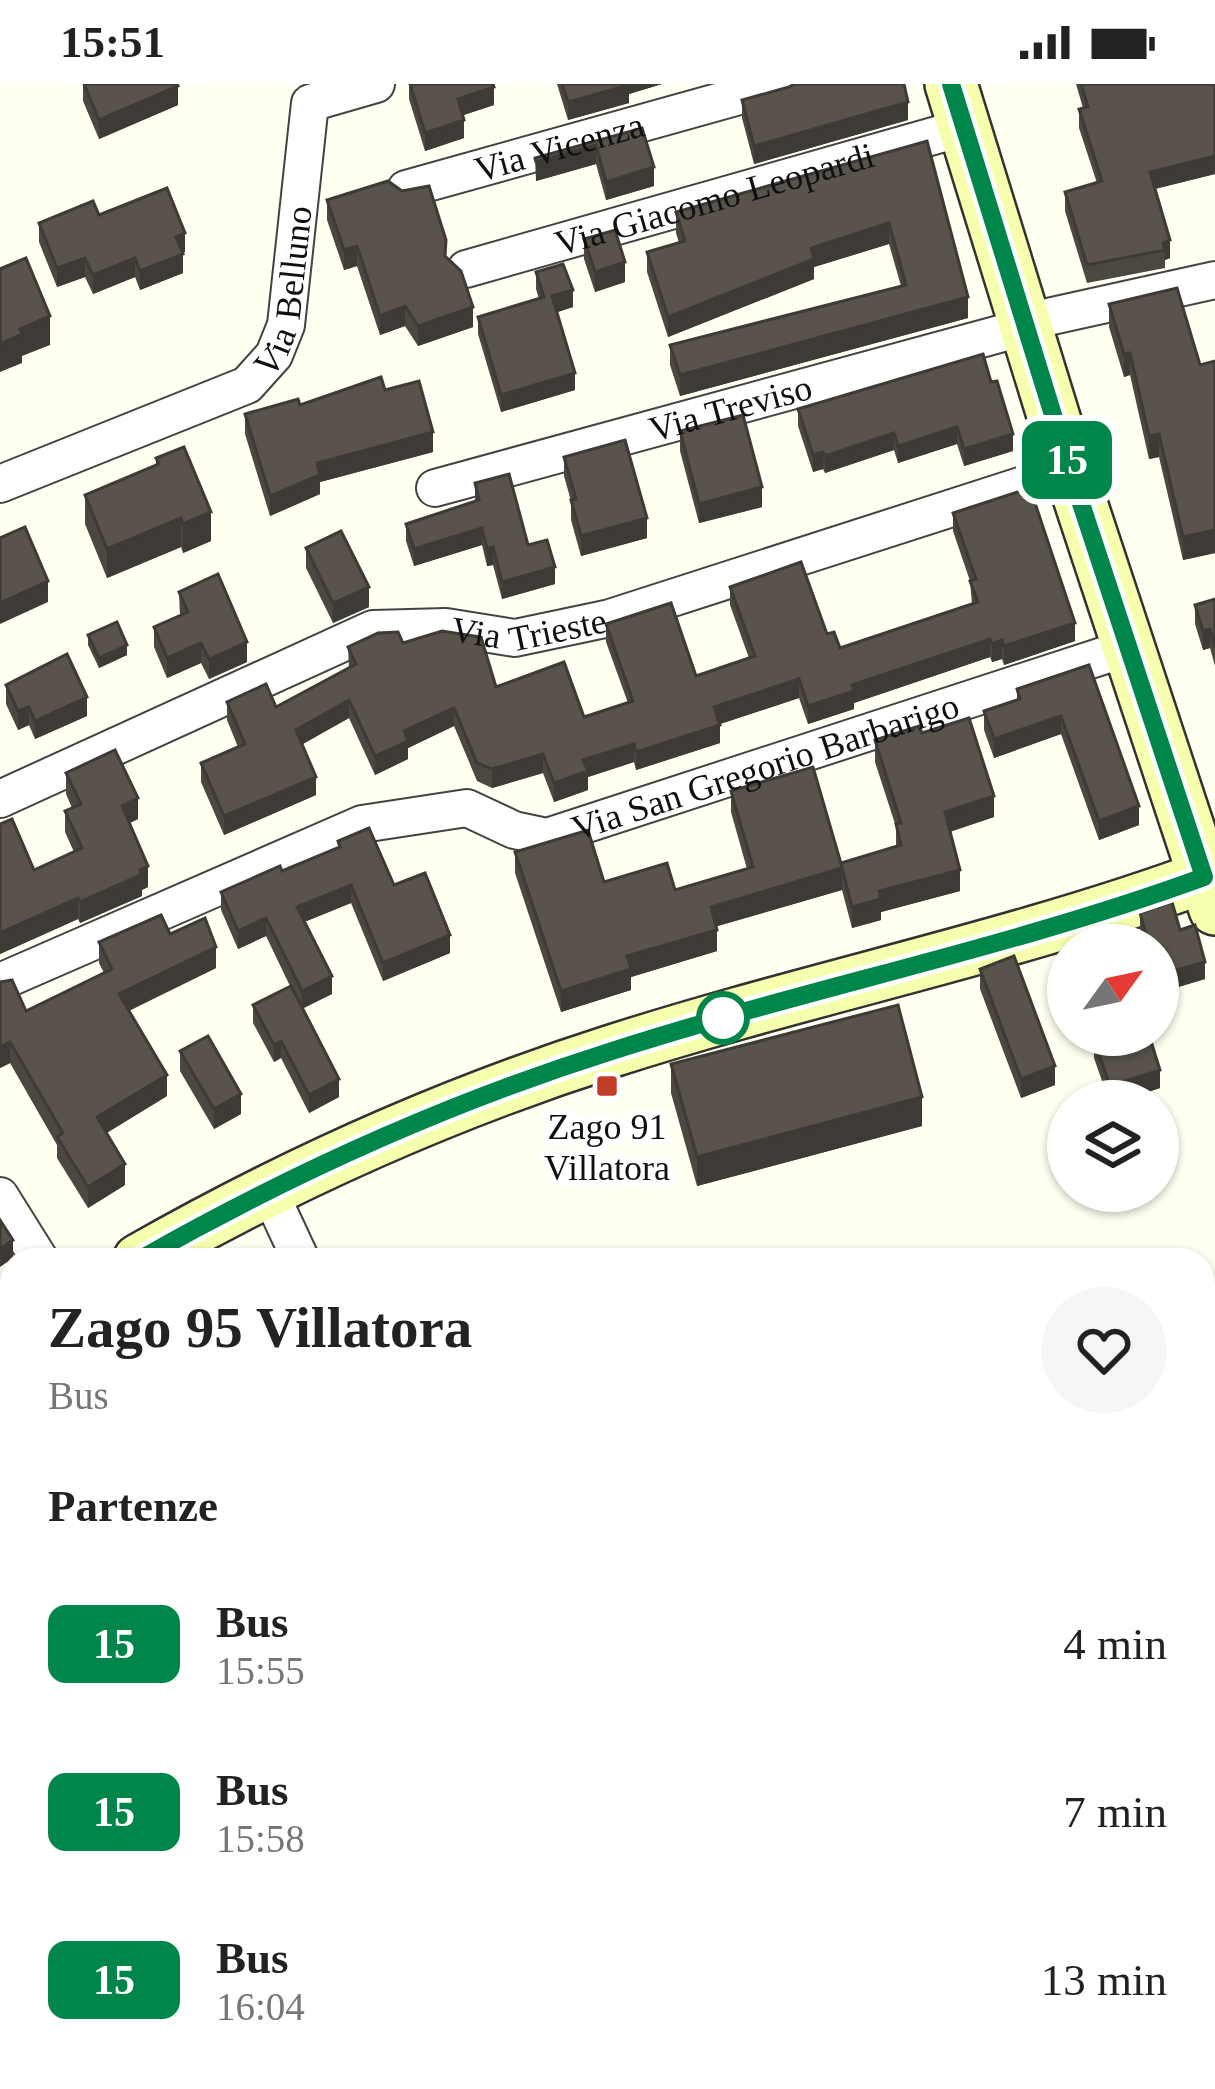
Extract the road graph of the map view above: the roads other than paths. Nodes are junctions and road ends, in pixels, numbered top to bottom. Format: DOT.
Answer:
graph roads {
  1 [pos="782,84"];
  2 [pos="343,93"];
  3 [pos="958,106"];
  4 [pos="406,189"];
  5 [pos="466,269"];
  6 [pos="1215,280"];
  7 [pos="1025,322"];
  8 [pos="1070,470"];
  9 [pos="0,484"];
  10 [pos="435,488"];
  11 [pos="1127,648"];
  12 [pos="0,799"];
  13 [pos="1210,893"];
  14 [pos="0,982"];
  15 [pos="268,1189"];
  16 [pos="0,1196"];
  17 [pos="32,1248"];
  18 [pos="162,1248"];
  19 [pos="295,1248"];
  1 -- 4 [label="street, Via Vicenza"];
  2 -- 9 [label="street, Via Belluno"];
  3 -- 5 [label="street, Via Giacomo Leopardi"];
  3 -- 7 [label="street"];
  6 -- 7 [label="street, Via Treviso"];
  7 -- 8 [label="street"];
  7 -- 10 [label="street, Via Treviso"];
  8 -- 11 [label="street"];
  8 -- 12 [label="street, Via Trieste"];
  11 -- 13 [label="street"];
  11 -- 14 [label="street, Via San Gregorio Barbarigo"];
  13 -- 15 [label="street"];
  15 -- 18 [label="street"];
  15 -- 19 [label="street"];
  16 -- 17 [label="street"];
}
